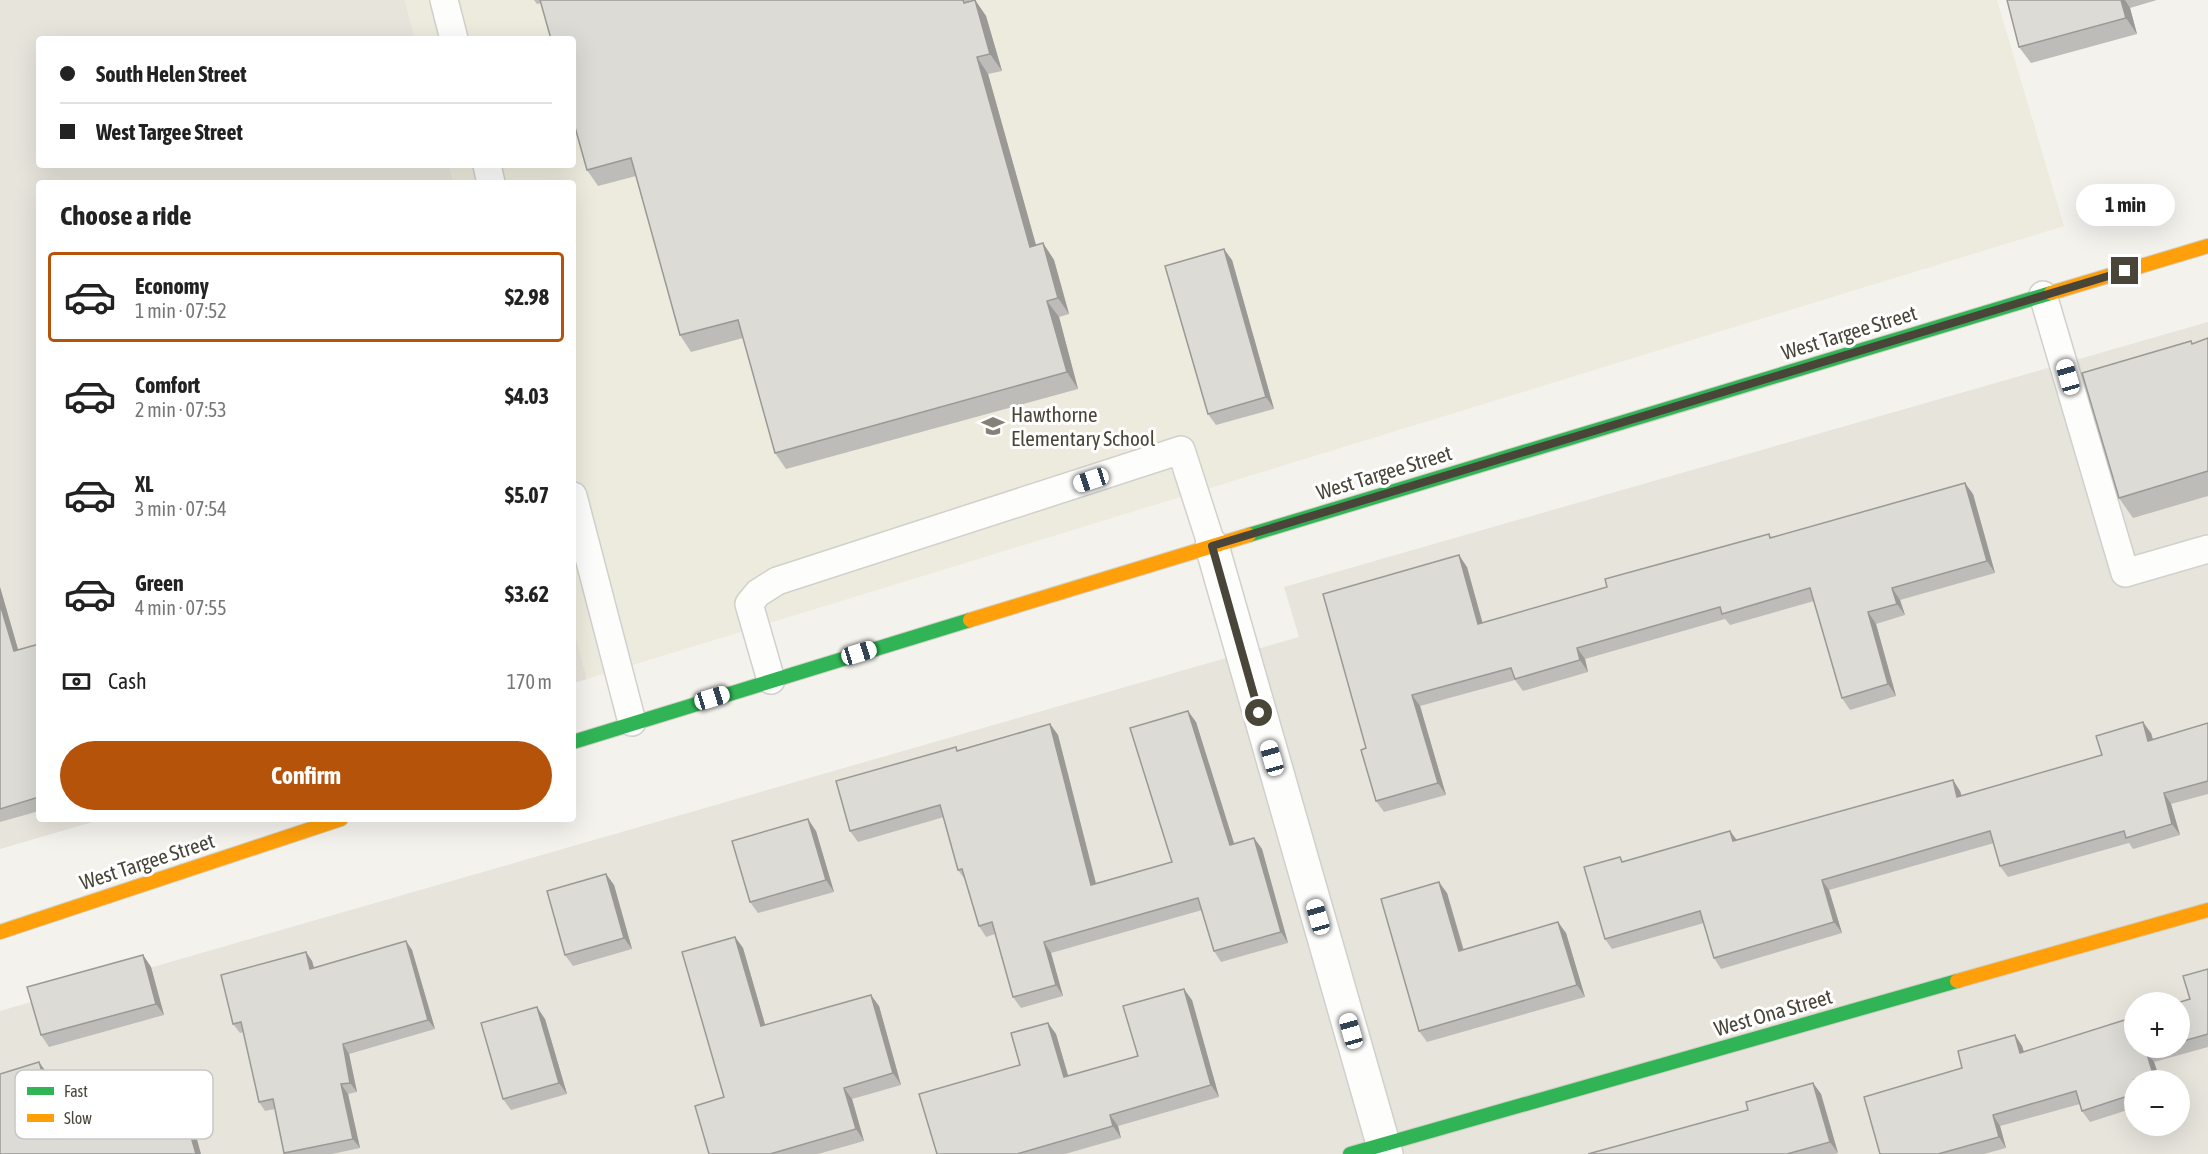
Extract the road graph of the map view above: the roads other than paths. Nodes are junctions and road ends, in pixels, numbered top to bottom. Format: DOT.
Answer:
graph roads {
  1 [pos="444,0"];
  2 [pos="453,36"];
  3 [pos="2208,246"];
  4 [pos="2043,296"];
  5 [pos="576,507"];
  6 [pos="1212,546"];
  7 [pos="2208,549"];
  8 [pos="771,680"];
  9 [pos="632,722"];
  10 [pos="576,741"];
  11 [pos="332,822"];
  12 [pos="2208,910"];
  13 [pos="0,932"];
  14 [pos="1384,1149"];
  15 [pos="1350,1154"];
  1 -- 2 [label="lane"];
  3 -- 4 [label="street, West Targee Street"];
  4 -- 6 [label="street, West Targee Street"];
  4 -- 7 [label="lane"];
  5 -- 9 [label="lane"];
  6 -- 8 [label="street, West Targee Street"];
  6 -- 8 [label="lane"];
  6 -- 14 [label="street"];
  8 -- 9 [label="street, West Targee Street"];
  9 -- 10 [label="street, West Targee Street"];
  11 -- 13 [label="street, West Targee Street"];
  12 -- 14 [label="street, West Ona Street"];
  14 -- 15 [label="street, West Ona Street"];
}
